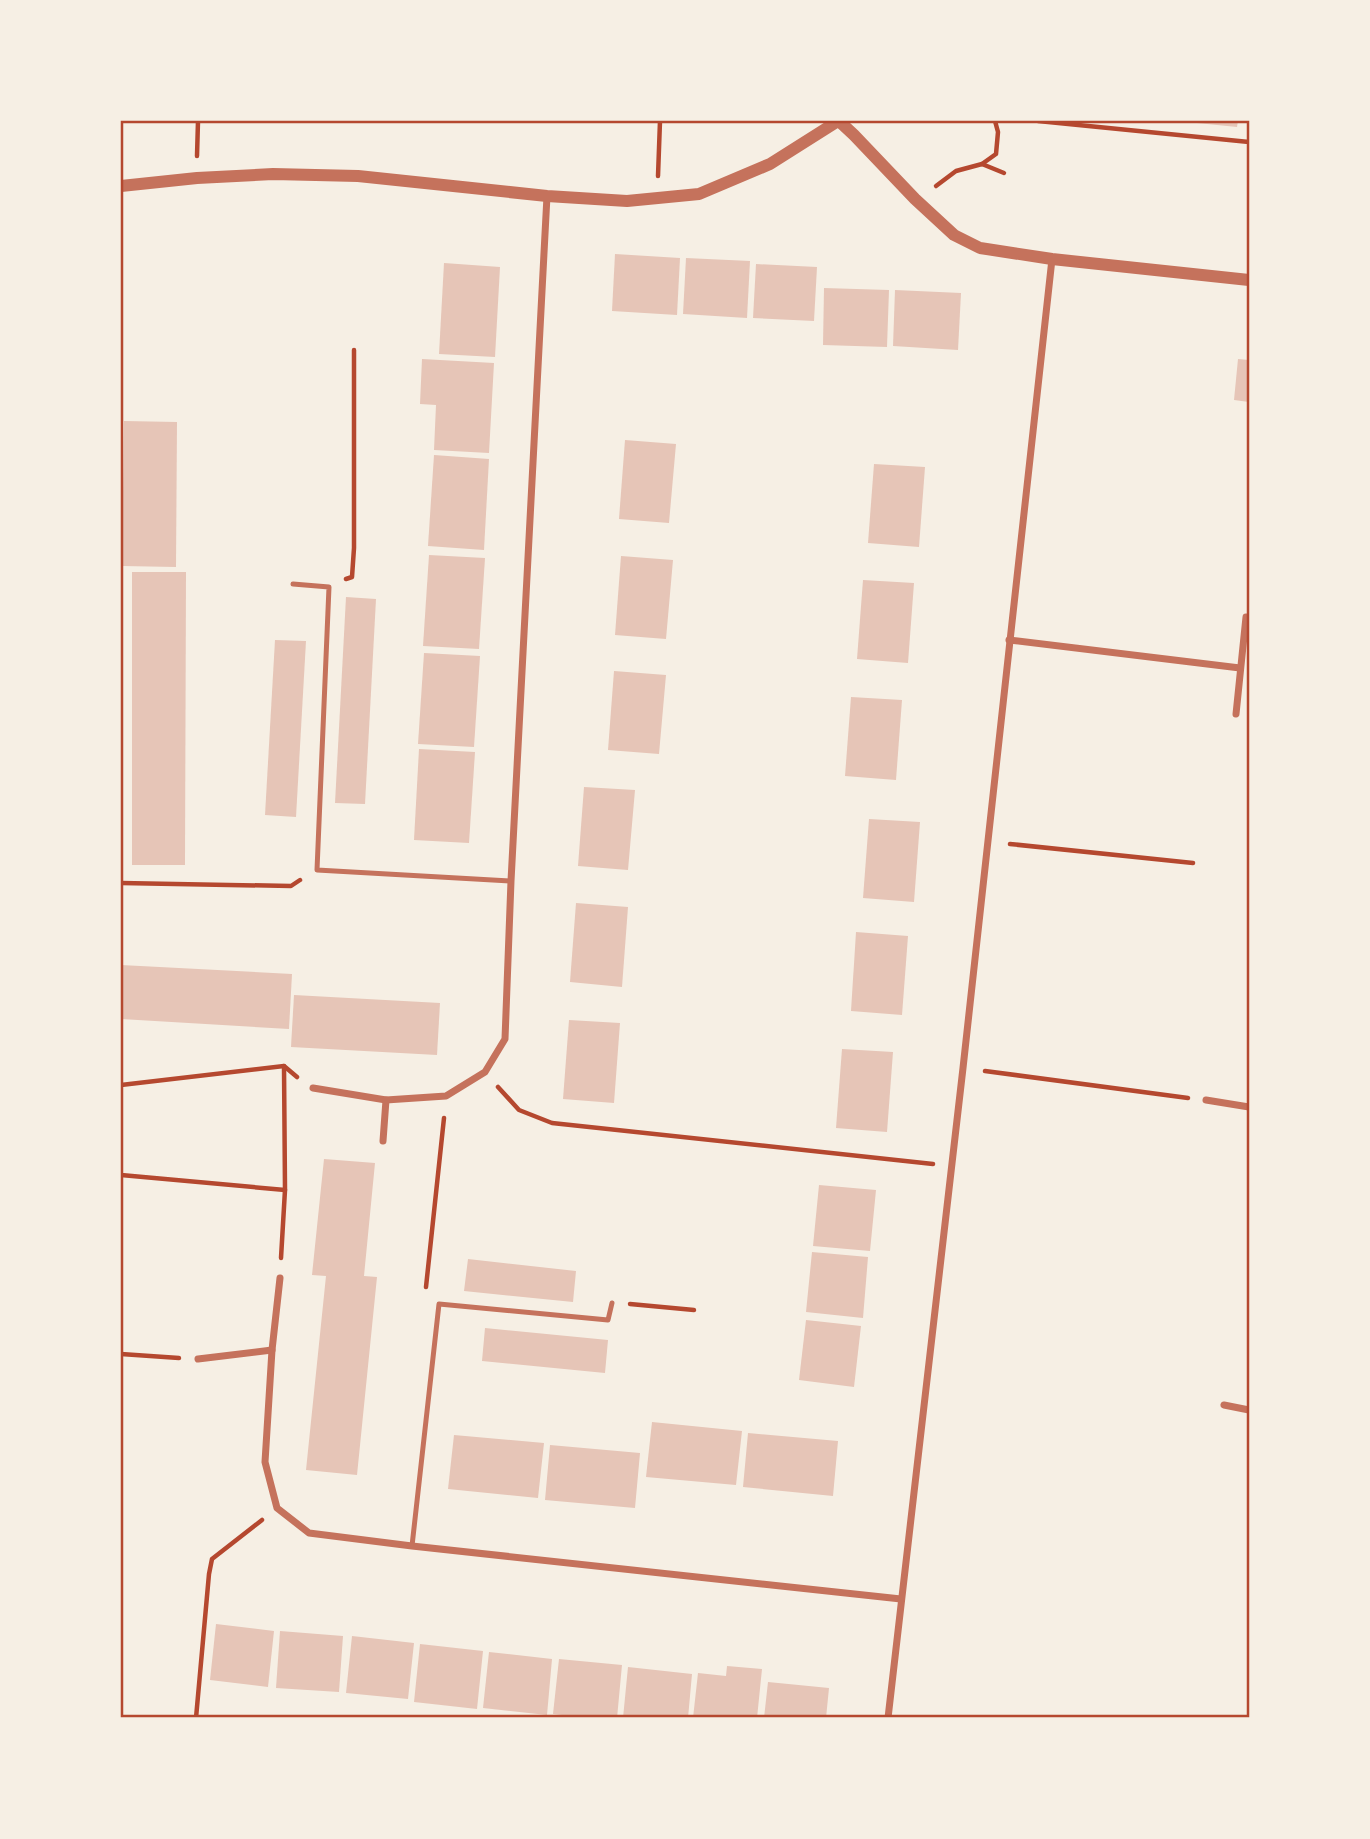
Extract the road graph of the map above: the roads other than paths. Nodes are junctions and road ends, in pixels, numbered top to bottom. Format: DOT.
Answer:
graph roads {
  1 [pos="839,121"];
  2 [pos="121,186"];
  3 [pos="547,196"];
  4 [pos="1052,259"];
  5 [pos="1249,280"];
  6 [pos="293,584"];
  7 [pos="1246,617"];
  8 [pos="1009,640"];
  9 [pos="1240,668"];
  10 [pos="1236,714"];
  11 [pos="511,881"];
  12 [pos="313,1088"];
  13 [pos="386,1100"];
  14 [pos="1206,1100"];
  15 [pos="1249,1107"];
  16 [pos="383,1141"];
  17 [pos="280,1278"];
  18 [pos="612,1303"];
  19 [pos="272,1350"];
  20 [pos="198,1359"];
  21 [pos="1224,1405"];
  22 [pos="1249,1410"];
  23 [pos="412,1546"];
  24 [pos="901,1599"];
  25 [pos="888,1718"];
  1 -- 3 [label="street"];
  1 -- 4 [label="street"];
  2 -- 3 [label="street"];
  3 -- 11 [label="street"];
  4 -- 5 [label="street"];
  4 -- 8 [label="street"];
  6 -- 11 [label="lane"];
  7 -- 9 [label="street"];
  8 -- 9 [label="street"];
  8 -- 24 [label="street"];
  9 -- 10 [label="street"];
  11 -- 13 [label="street"];
  12 -- 13 [label="street"];
  13 -- 16 [label="street"];
  14 -- 15 [label="street"];
  17 -- 19 [label="street"];
  18 -- 23 [label="lane"];
  19 -- 20 [label="street"];
  19 -- 23 [label="street"];
  21 -- 22 [label="street"];
  23 -- 24 [label="street"];
  24 -- 25 [label="street"];
}
